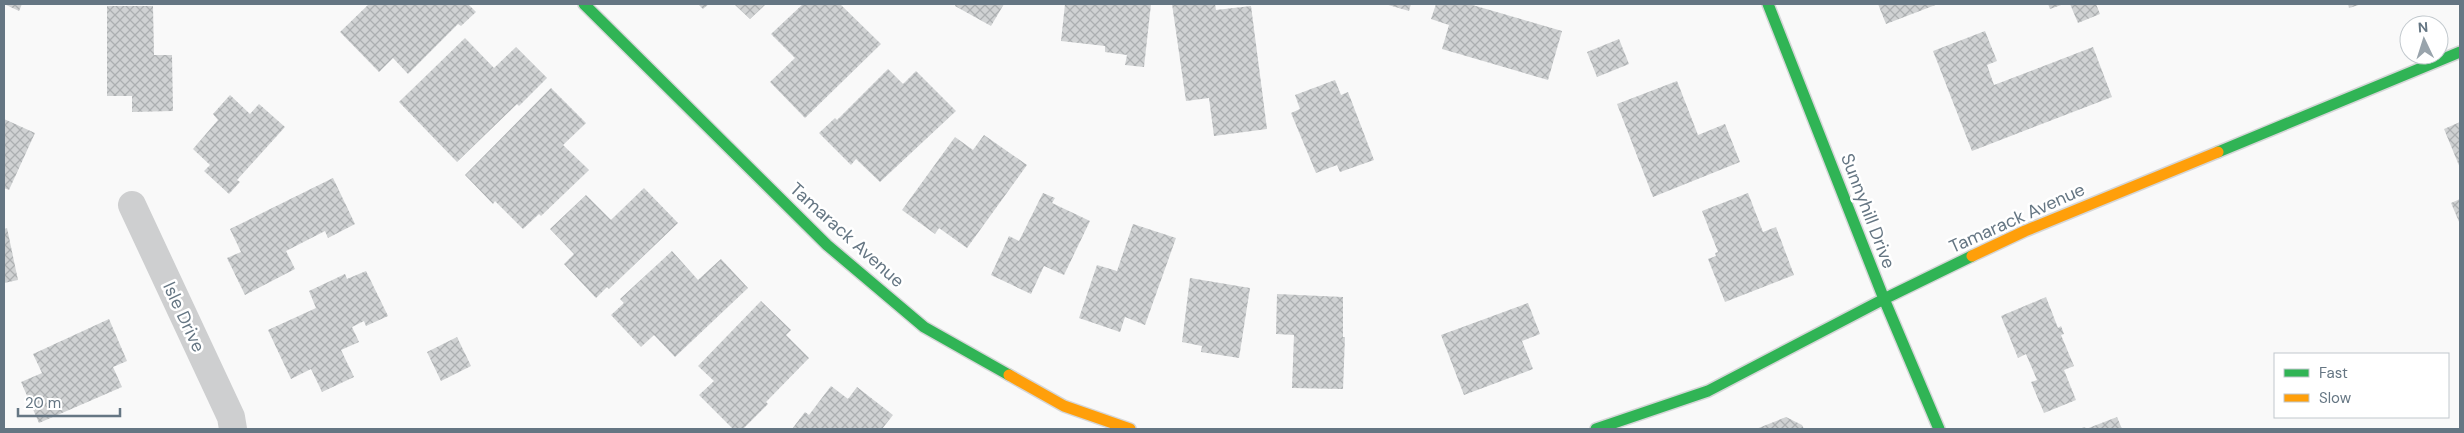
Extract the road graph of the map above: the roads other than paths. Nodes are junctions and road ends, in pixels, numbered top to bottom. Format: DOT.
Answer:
graph roads {
  1 [pos="584,4"];
  2 [pos="1768,4"];
  3 [pos="2460,52"];
  4 [pos="132,205"];
  5 [pos="1884,299"];
  6 [pos="233,429"];
  7 [pos="1130,429"];
  8 [pos="1596,429"];
  9 [pos="1939,429"];
  1 -- 7 [label="main road, Tamarack Avenue"];
  2 -- 5 [label="main road, Sunnyhill Drive"];
  3 -- 5 [label="main road, Tamarack Avenue"];
  4 -- 6 [label="street, Isle Drive"];
  5 -- 8 [label="main road, Tamarack Avenue"];
  5 -- 9 [label="main road, Sunnyhill Drive"];
}
